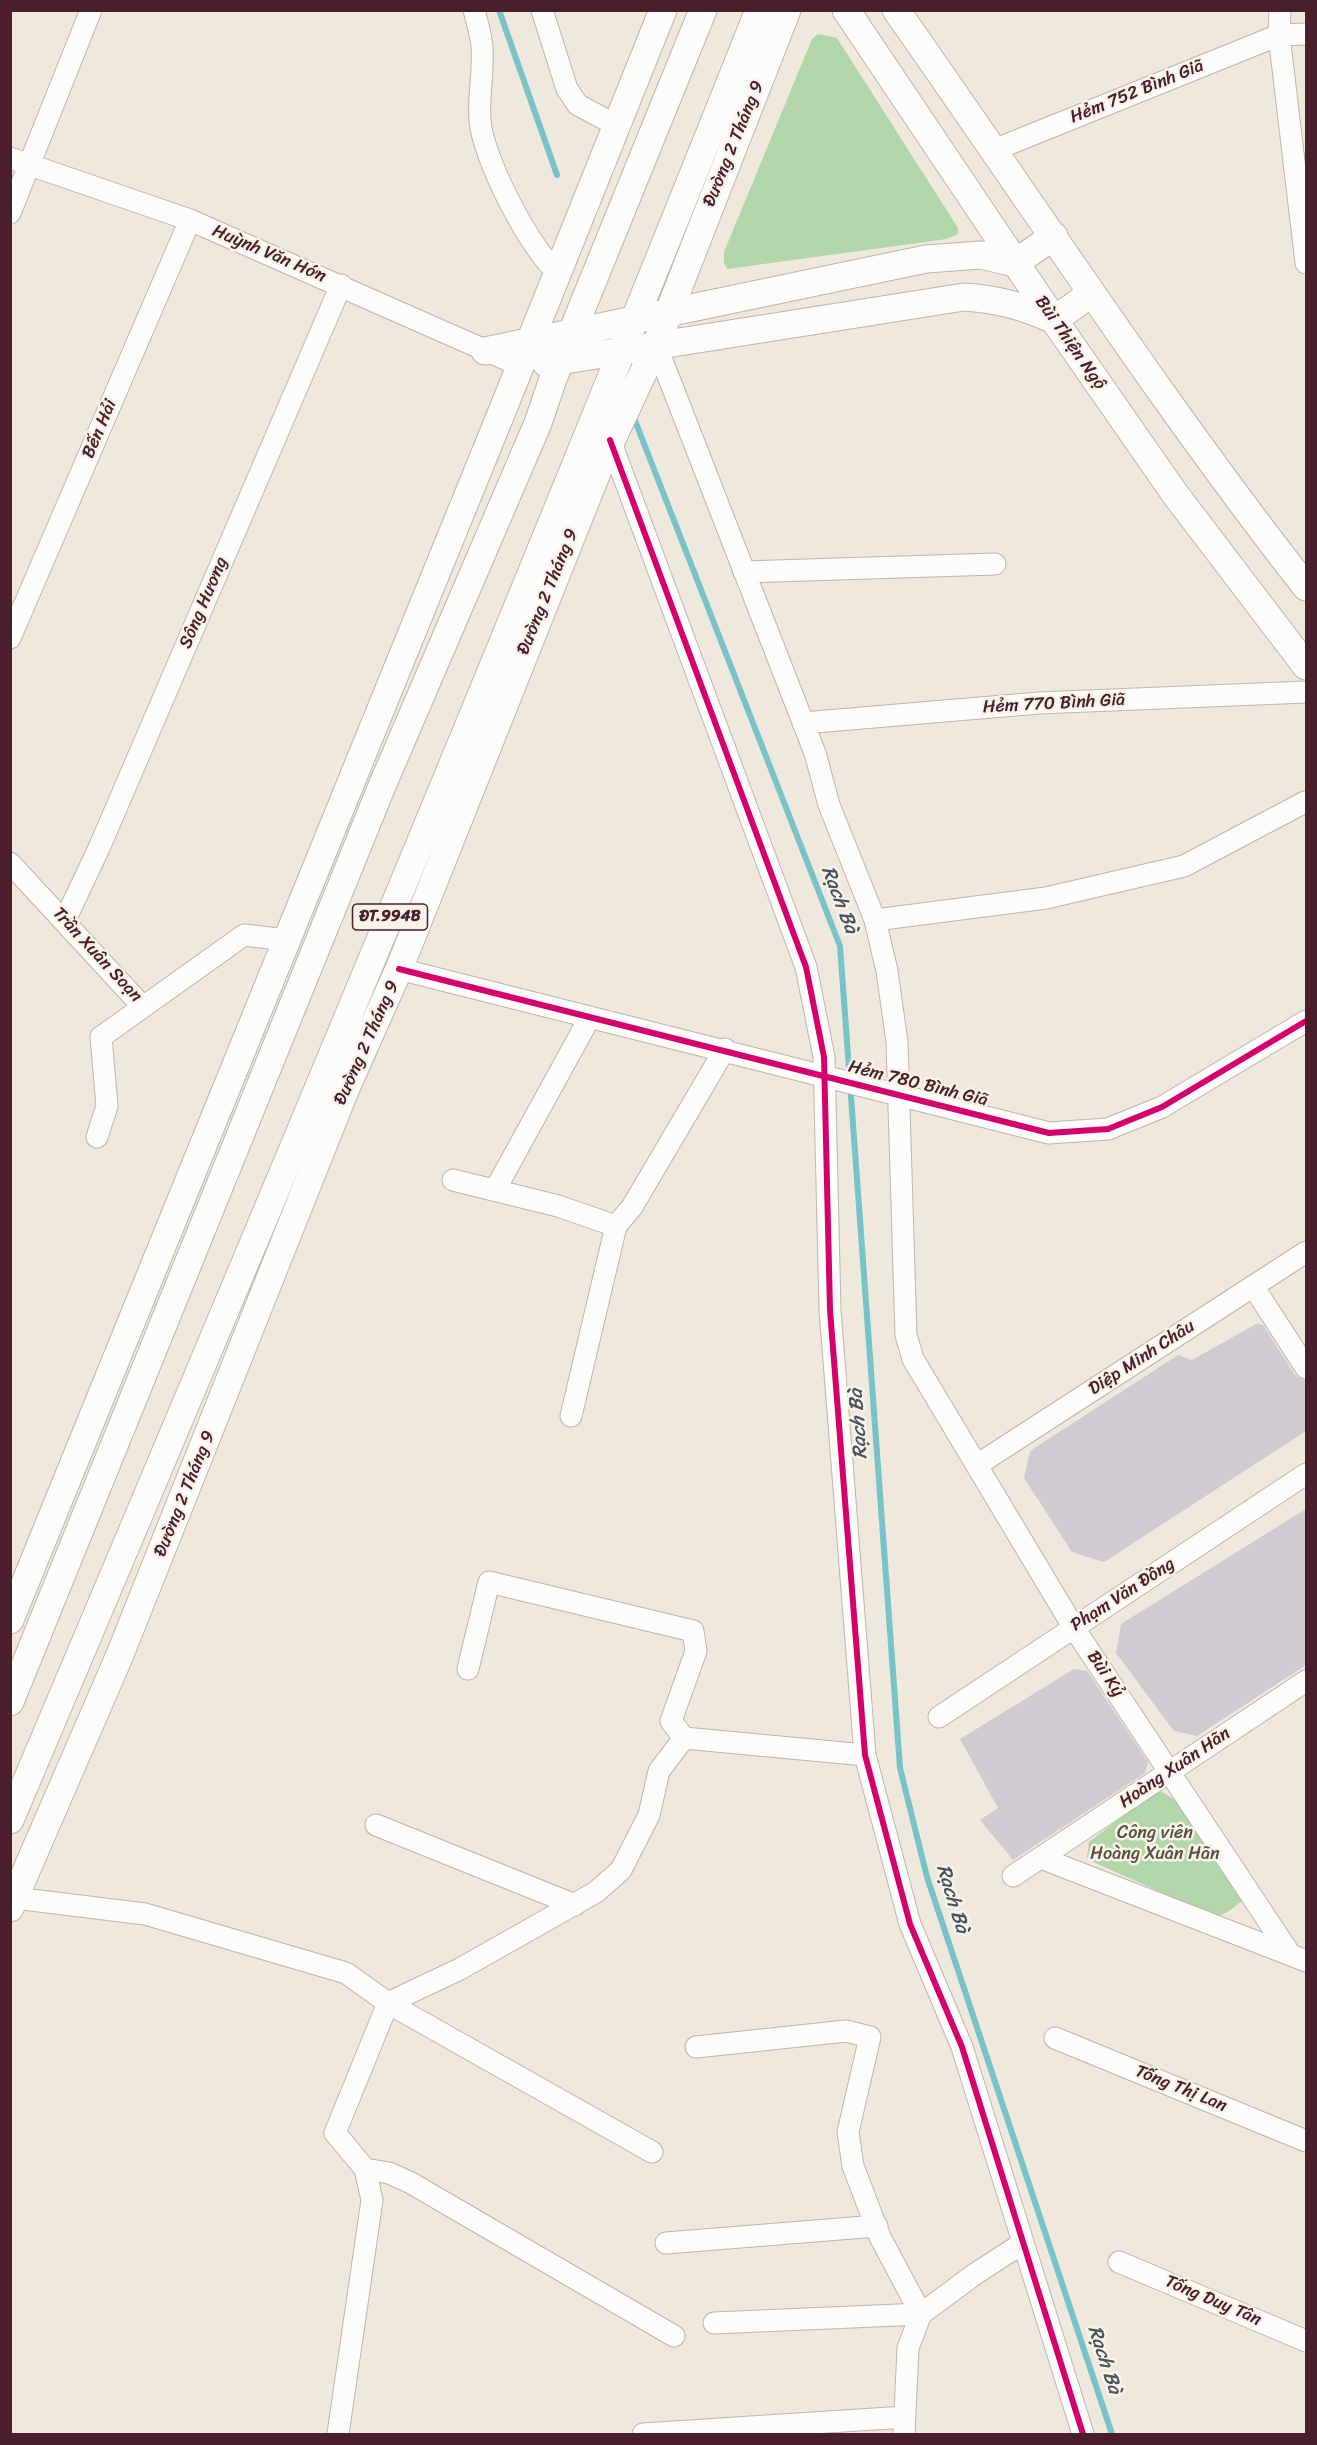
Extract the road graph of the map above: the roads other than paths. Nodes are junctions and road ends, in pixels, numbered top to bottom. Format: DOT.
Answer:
graph roads {
  1 [pos="91,10"];
  2 [pos="474,10"];
  3 [pos="542,10"];
  4 [pos="663,10"];
  5 [pos="703,10"];
  6 [pos="759,10"];
  7 [pos="787,10"];
  8 [pos="846,10"];
  9 [pos="896,10"];
  10 [pos="1280,10"];
  11 [pos="1306,34"];
  12 [pos="1279,35"];
  13 [pos="616,124"];
  14 [pos="994,150"];
  15 [pos="20,162"];
  16 [pos="10,213"];
  17 [pos="190,220"];
  18 [pos="1054,236"];
  19 [pos="1015,262"];
  20 [pos="1306,263"];
  21 [pos="558,273"];
  22 [pos="341,285"];
  23 [pos="1092,293"];
  24 [pos="667,313"];
  25 [pos="635,320"];
  26 [pos="1054,320"];
  27 [pos="572,333"];
  28 [pos="531,342"];
  29 [pos="656,345"];
  30 [pos="623,350"];
  31 [pos="484,351"];
  32 [pos="561,360"];
  33 [pos="521,366"];
  34 [pos="610,440"];
  35 [pos="995,564"];
  36 [pos="744,573"];
  37 [pos="1306,587"];
  38 [pos="10,638"];
  39 [pos="1306,666"];
  40 [pos="1306,693"];
  41 [pos="803,723"];
  42 [pos="1305,802"];
  43 [pos="10,863"];
  44 [pos="65,920"];
  45 [pos="874,920"];
  46 [pos="287,940"];
  47 [pos="399,969"];
  48 [pos="143,1007"];
  49 [pos="590,1017"];
  50 [pos="1306,1021"];
  51 [pos="248,1036"];
  52 [pos="277,1047"];
  53 [pos="725,1049"];
  54 [pos="824,1076"];
  55 [pos="335,1083"];
  56 [pos="898,1095"];
  57 [pos="97,1137"];
  58 [pos="453,1180"];
  59 [pos="495,1190"];
  60 [pos="616,1226"];
  61 [pos="1306,1252"];
  62 [pos="1253,1286"];
  63 [pos="1306,1368"];
  64 [pos="572,1416"];
  65 [pos="977,1465"];
  66 [pos="1306,1474"];
  67 [pos="10,1620"];
  68 [pos="1074,1628"];
  69 [pos="468,1669"];
  70 [pos="1306,1681"];
  71 [pos="10,1702"];
  72 [pos="939,1717"];
  73 [pos="684,1738"];
  74 [pos="865,1755"];
  75 [pos="1171,1771"];
  76 [pos="10,1820"];
  77 [pos="376,1825"];
  78 [pos="1041,1857"];
  79 [pos="1013,1876"];
  80 [pos="12,1901"];
  81 [pos="575,1905"];
  82 [pos="1298,1958"];
  83 [pos="388,2003"];
  84 [pos="1055,2038"];
  85 [pos="696,2047"];
  86 [pos="1306,2141"];
  87 [pos="652,2152"];
  88 [pos="365,2169"];
  89 [pos="877,2226"];
  90 [pos="666,2243"];
  91 [pos="1023,2243"];
  92 [pos="1119,2262"];
  93 [pos="921,2314"];
  94 [pos="714,2323"];
  95 [pos="674,2336"];
  96 [pos="1306,2341"];
  97 [pos="905,2426"];
  98 [pos="338,2434"];
  99 [pos="644,2434"];
  100 [pos="1083,2434"];
  1 -- 15 [label="street"];
  2 -- 21 [label="street"];
  3 -- 13 [label="street"];
  4 -- 13 [label="main road"];
  5 -- 27 [label="main road, ĐT.994B"];
  6 -- 25 [label="main road, Đường 2 Tháng 9 / ĐT.994B"];
  7 -- 24 [label="main road, Đường 2 Tháng 9 / ĐT.994B"];
  8 -- 19 [label="main road, Bùi Thiện Ngộ"];
  9 -- 14 [label="main road"];
  10 -- 12 [label="street"];
  11 -- 12 [label="street, Hẻm 752 Bình Giã"];
  12 -- 14 [label="street, Hẻm 752 Bình Giã"];
  12 -- 20 [label="street"];
  13 -- 21 [label="main road"];
  14 -- 18 [label="main road"];
  15 -- 16 [label="street"];
  15 -- 17 [label="street, Huỳnh Văn Hớn"];
  17 -- 22 [label="street, Huỳnh Văn Hớn"];
  17 -- 38 [label="street, Bến Hải"];
  18 -- 19 [label="main road"];
  18 -- 23 [label="main road"];
  19 -- 24 [label="main road"];
  19 -- 26 [label="main road, Bùi Thiện Ngộ"];
  21 -- 28 [label="main road"];
  22 -- 31 [label="street, Huỳnh Văn Hớn"];
  22 -- 44 [label="street, Sông Hương"];
  23 -- 26 [label="main road"];
  23 -- 37 [label="main road"];
  24 -- 25 [label="main road"];
  24 -- 29 [label="main road, Đường 2 Tháng 9 / ĐT.994B"];
  25 -- 27 [label="main road"];
  25 -- 30 [label="main road, Đường 2 Tháng 9 / ĐT.994B"];
  26 -- 29 [label="main road"];
  26 -- 39 [label="main road, Bùi Thiện Ngộ"];
  27 -- 28 [label="main road"];
  27 -- 32 [label="main road, ĐT.994B"];
  28 -- 31 [label="main road"];
  28 -- 33 [label="main road"];
  29 -- 30 [label="main road"];
  29 -- 34 [label="main road, Đường 2 Tháng 9 / ĐT.994B"];
  29 -- 36 [label="street, Bùi Kỷ"];
  30 -- 32 [label="main road"];
  30 -- 55 [label="main road, Đường 2 Tháng 9 / ĐT.994B"];
  31 -- 33 [label="street, Huỳnh Văn Hớn"];
  32 -- 33 [label="main road"];
  32 -- 52 [label="main road, ĐT.994B"];
  33 -- 46 [label="main road"];
  34 -- 47 [label="main road, Đường 2 Tháng 9 / ĐT.994B"];
  34 -- 54 [label="street"];
  35 -- 36 [label="street"];
  36 -- 41 [label="street, Bùi Kỷ"];
  40 -- 41 [label="street, Hẻm 770 Bình Giã"];
  41 -- 45 [label="street, Bùi Kỷ"];
  42 -- 45 [label="street"];
  43 -- 44 [label="street, Trần Xuân Soạn"];
  44 -- 48 [label="street, Trần Xuân Soạn"];
  45 -- 56 [label="street, Bùi Kỷ"];
  46 -- 48 [label="street, Trần Xuân Soạn"];
  46 -- 51 [label="main road"];
  47 -- 49 [label="street, Hẻm 780 Bình Giã"];
  47 -- 55 [label="main road, Đường 2 Tháng 9 / ĐT.994B"];
  48 -- 57 [label="street"];
  49 -- 53 [label="street, Hẻm 780 Bình Giã"];
  49 -- 59 [label="street"];
  50 -- 56 [label="street, Hẻm 780 Bình Giã"];
  51 -- 52 [label="main road"];
  51 -- 67 [label="main road"];
  52 -- 71 [label="main road, ĐT.994B"];
  53 -- 54 [label="street, Hẻm 780 Bình Giã"];
  53 -- 60 [label="street"];
  54 -- 56 [label="street, Hẻm 780 Bình Giã"];
  54 -- 74 [label="street"];
  55 -- 76 [label="main road, Đường 2 Tháng 9 / ĐT.994B"];
  55 -- 80 [label="main road, Đường 2 Tháng 9 / ĐT.994B"];
  56 -- 65 [label="street, Bùi Kỷ"];
  58 -- 59 [label="street"];
  59 -- 60 [label="street"];
  60 -- 64 [label="street"];
  61 -- 62 [label="street, Diệp Minh Châu"];
  62 -- 63 [label="street"];
  62 -- 65 [label="street, Diệp Minh Châu"];
  65 -- 68 [label="street, Bùi Kỷ"];
  66 -- 68 [label="street, Phạm Văn Đồng"];
  68 -- 72 [label="street, Phạm Văn Đồng"];
  68 -- 75 [label="street, Bùi Kỷ"];
  69 -- 73 [label="street"];
  70 -- 75 [label="street, Hoàng Xuân Hãn"];
  73 -- 74 [label="street"];
  73 -- 81 [label="street"];
  74 -- 91 [label="street"];
  75 -- 78 [label="street, Hoàng Xuân Hãn"];
  75 -- 82 [label="street, Bùi Kỷ"];
  77 -- 81 [label="street"];
  78 -- 79 [label="street, Hoàng Xuân Hãn"];
  78 -- 82 [label="street, Bùi Kỷ"];
  80 -- 83 [label="street"];
  81 -- 83 [label="street"];
  83 -- 87 [label="street"];
  83 -- 88 [label="street"];
  84 -- 86 [label="street, Tống Thị Lan"];
  85 -- 89 [label="street"];
  88 -- 95 [label="street"];
  88 -- 98 [label="street"];
  89 -- 90 [label="street"];
  89 -- 93 [label="street"];
  91 -- 93 [label="street"];
  91 -- 100 [label="street"];
  92 -- 96 [label="street, Tống Duy Tân"];
  93 -- 94 [label="street"];
  93 -- 97 [label="street"];
  97 -- 99 [label="street"];
}
